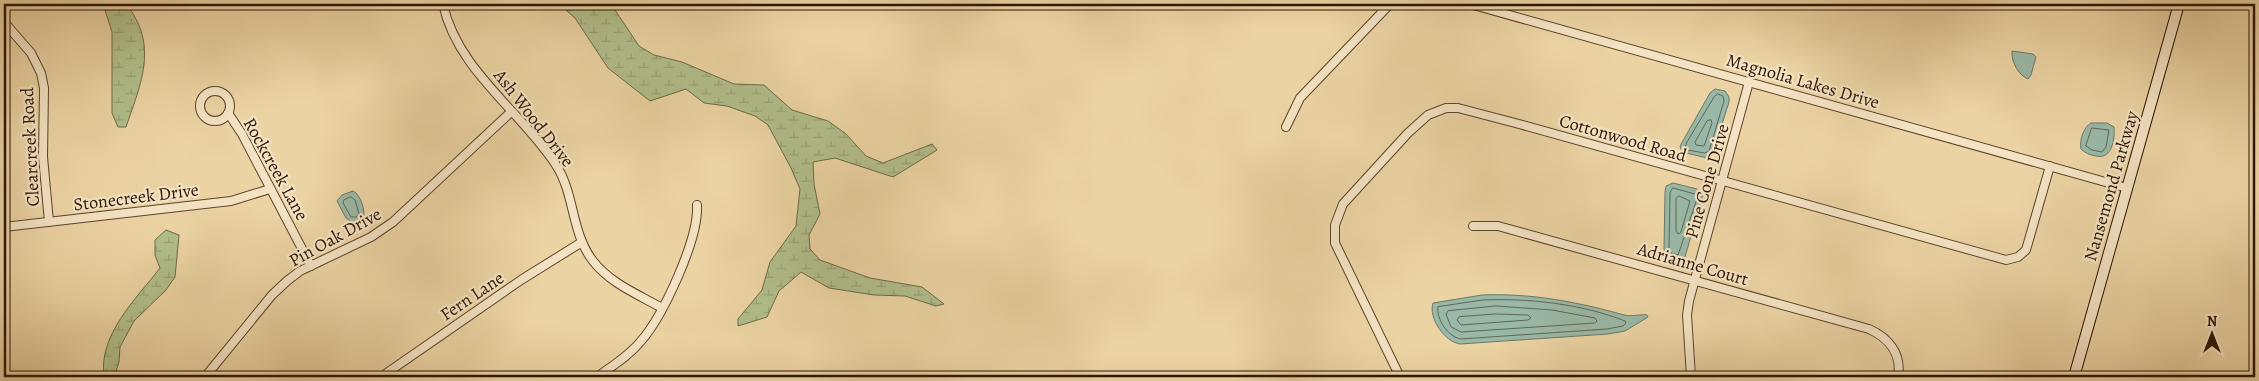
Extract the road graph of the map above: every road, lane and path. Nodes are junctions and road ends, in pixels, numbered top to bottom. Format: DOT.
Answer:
graph roads {
  1 [pos="443,4"];
  2 [pos="1390,4"];
  3 [pos="1470,4"];
  4 [pos="2179,4"];
  5 [pos="4,22"];
  6 [pos="1749,82"];
  7 [pos="511,112"];
  8 [pos="228,113"];
  9 [pos="1286,127"];
  10 [pos="2050,166"];
  11 [pos="1722,181"];
  12 [pos="2127,188"];
  13 [pos="270,189"];
  14 [pos="697,205"];
  15 [pos="48,222"];
  16 [pos="4,226"];
  17 [pos="1473,226"];
  18 [pos="582,242"];
  19 [pos="311,266"];
  20 [pos="1694,280"];
  21 [pos="662,308"];
  22 [pos="205,377"];
  23 [pos="381,377"];
  24 [pos="597,377"];
  25 [pos="1400,377"];
  26 [pos="1692,377"];
  27 [pos="1898,377"];
  28 [pos="2074,377"];
  1 -- 7 [label="street, Ash Wood Drive"];
  2 -- 9 [label="street"];
  3 -- 6 [label="street, Magnolia Lakes Drive"];
  4 -- 12 [label="main road, Nansemond Parkway"];
  5 -- 15 [label="street, Clearcreek Road"];
  6 -- 10 [label="street, Magnolia Lakes Drive"];
  6 -- 11 [label="street, Pine Cone Drive"];
  7 -- 18 [label="street, Ash Wood Drive"];
  7 -- 19 [label="street, Pin Oak Drive"];
  8 -- 13 [label="street, Rockcreek Lane"];
  10 -- 11 [label="street, Cottonwood Road"];
  10 -- 12 [label="street, Magnolia Lakes Drive"];
  11 -- 20 [label="street, Pine Cone Drive"];
  11 -- 25 [label="street, Cottonwood Road"];
  12 -- 28 [label="main road, Nansemond Parkway"];
  13 -- 15 [label="street, Stonecreek Drive"];
  13 -- 19 [label="street, Rockcreek Lane"];
  14 -- 21 [label="street"];
  15 -- 16 [label="street, Stonecreek Drive"];
  17 -- 20 [label="street, Adrianne Court"];
  18 -- 21 [label="street, Ash Wood Drive"];
  18 -- 23 [label="street, Fern Lane"];
  19 -- 22 [label="street, Pin Oak Drive"];
  20 -- 26 [label="street, Pine Cone Drive"];
  20 -- 27 [label="street, Adrianne Court"];
  21 -- 24 [label="street"];
}
